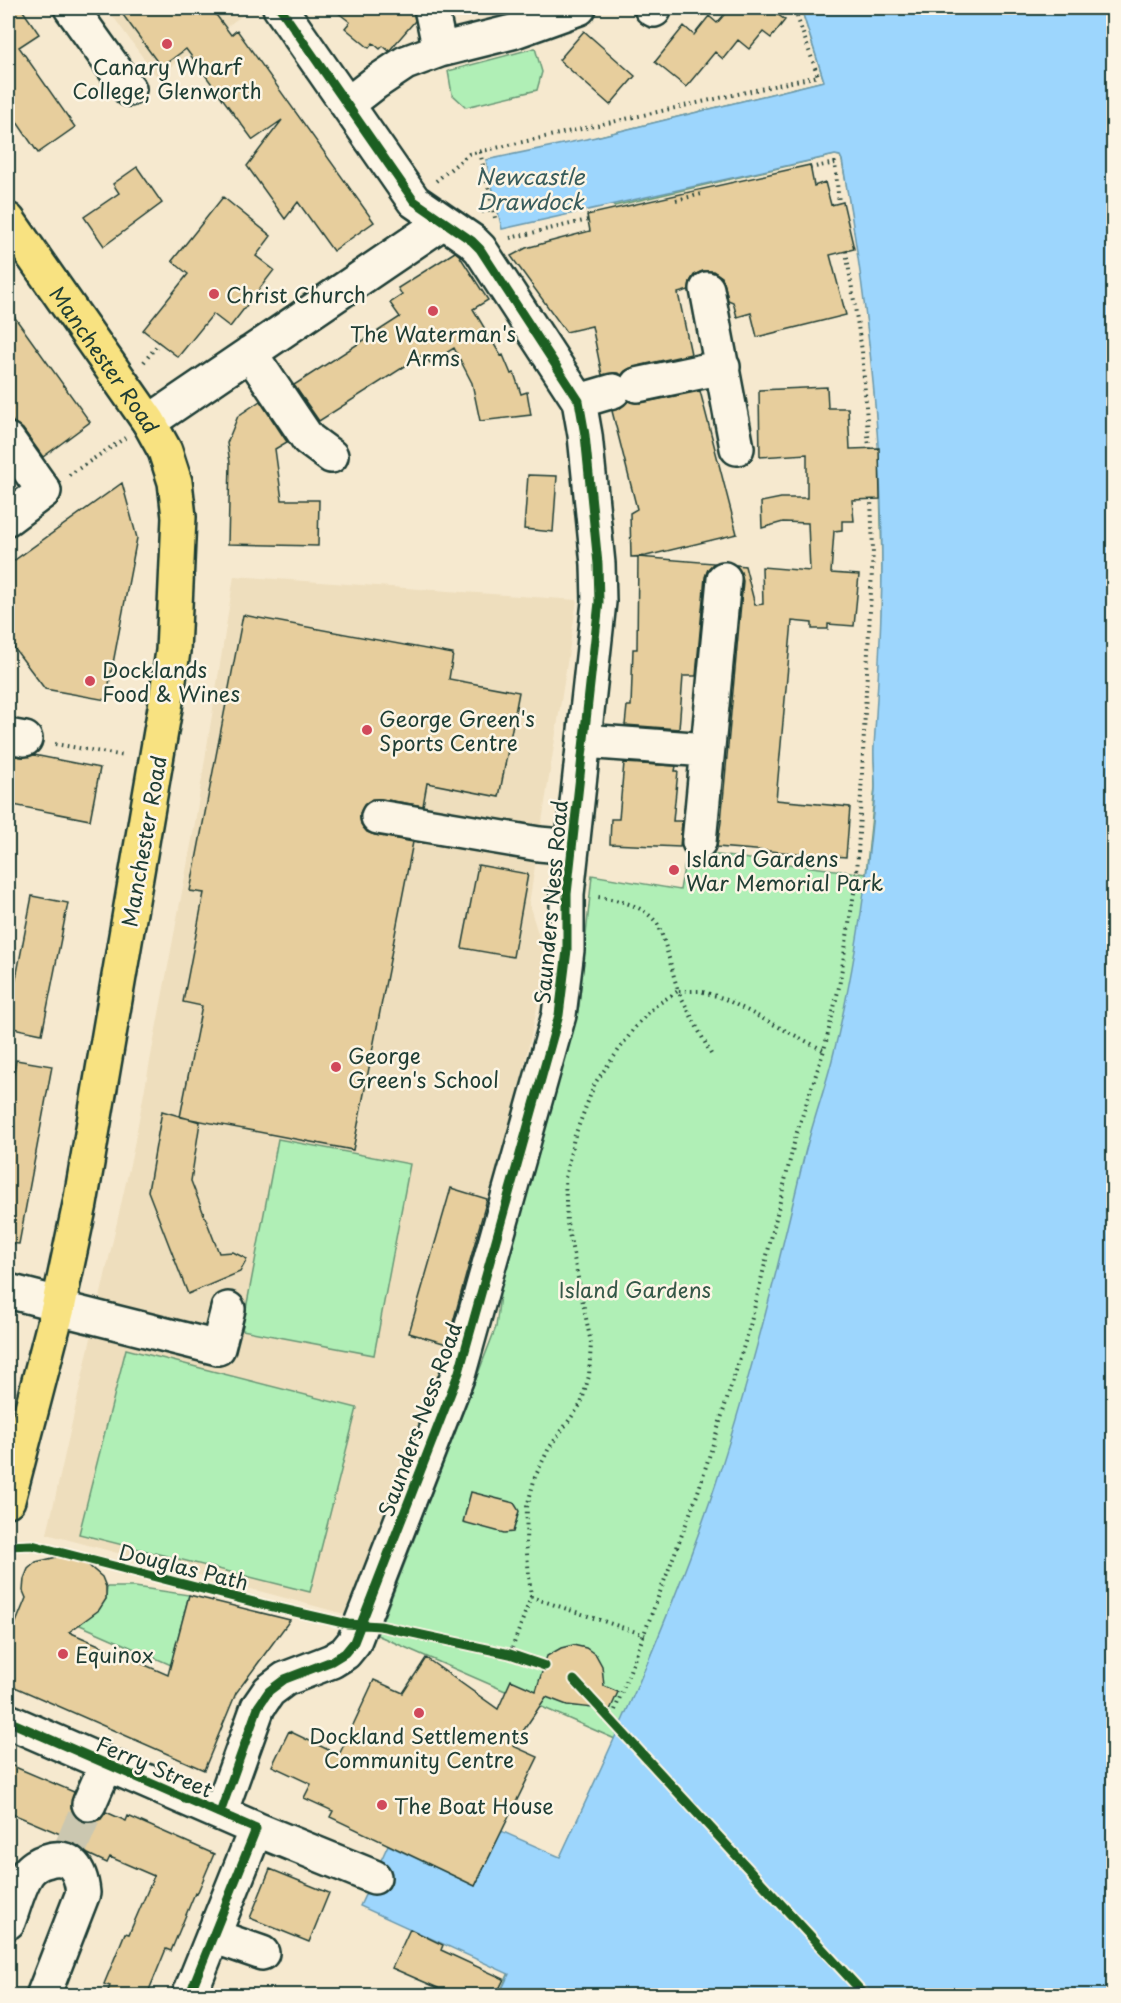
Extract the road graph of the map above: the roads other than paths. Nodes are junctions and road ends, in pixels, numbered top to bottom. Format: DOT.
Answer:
graph roads {
  1 [pos="71,8"];
  2 [pos="280,8"];
  3 [pos="431,8"];
  4 [pos="579,8"];
  5 [pos="440,50"];
  6 [pos="129,89"];
  7 [pos="348,104"];
  8 [pos="8,220"];
  9 [pos="443,222"];
  10 [pos="707,289"];
  11 [pos="250,353"];
  12 [pos="723,367"];
  13 [pos="579,401"];
  14 [pos="149,422"];
  15 [pos="8,440"];
  16 [pos="737,448"];
  17 [pos="331,456"];
  18 [pos="8,518"];
  19 [pos="724,579"];
  20 [pos="584,741"];
  21 [pos="707,750"];
  22 [pos="378,817"];
  23 [pos="699,842"];
  24 [pos="572,847"];
  25 [pos="8,1291"];
  26 [pos="59,1306"];
  27 [pos="228,1309"];
  28 [pos="8,1500"];
  29 [pos="8,1721"];
  30 [pos="106,1765"];
  31 [pos="89,1804"];
  32 [pos="220,1813"];
  33 [pos="256,1829"];
  34 [pos="374,1877"];
  35 [pos="8,1922"];
  36 [pos="213,1936"];
  37 [pos="262,1953"];
  38 [pos="43,1995"];
  39 [pos="189,1995"];
  1 -- 6 [label="street"];
  2 -- 7 [label="street, Saunders Ness Road"];
  3 -- 5 [label="street"];
  4 -- 5 [label="street"];
  5 -- 7 [label="street"];
  7 -- 9 [label="street, Saunders Ness Road"];
  8 -- 14 [label="main road, Manchester Road"];
  9 -- 11 [label="street"];
  9 -- 13 [label="street, Saunders Ness Road"];
  10 -- 12 [label="street"];
  11 -- 14 [label="street"];
  11 -- 17 [label="street"];
  12 -- 13 [label="street"];
  12 -- 16 [label="street"];
  13 -- 20 [label="street, Saunders Ness Road"];
  14 -- 26 [label="main road, Manchester Road"];
  15 -- 18 [label="street"];
  19 -- 21 [label="street"];
  20 -- 21 [label="street"];
  20 -- 24 [label="street, Saunders Ness Road"];
  21 -- 23 [label="street"];
  22 -- 24 [label="street"];
  24 -- 32 [label="street, Saunders Ness Road"];
  25 -- 26 [label="street"];
  26 -- 27 [label="street"];
  26 -- 28 [label="main road, Manchester Road"];
  29 -- 30 [label="street, Ferry Street"];
  30 -- 31 [label="street"];
  30 -- 32 [label="street, Ferry Street"];
  32 -- 33 [label="street, Ferry Street"];
  33 -- 34 [label="street, Ferry Street"];
  33 -- 36 [label="street"];
  35 -- 38 [label="street"];
  36 -- 37 [label="street"];
  36 -- 39 [label="street"];
}
